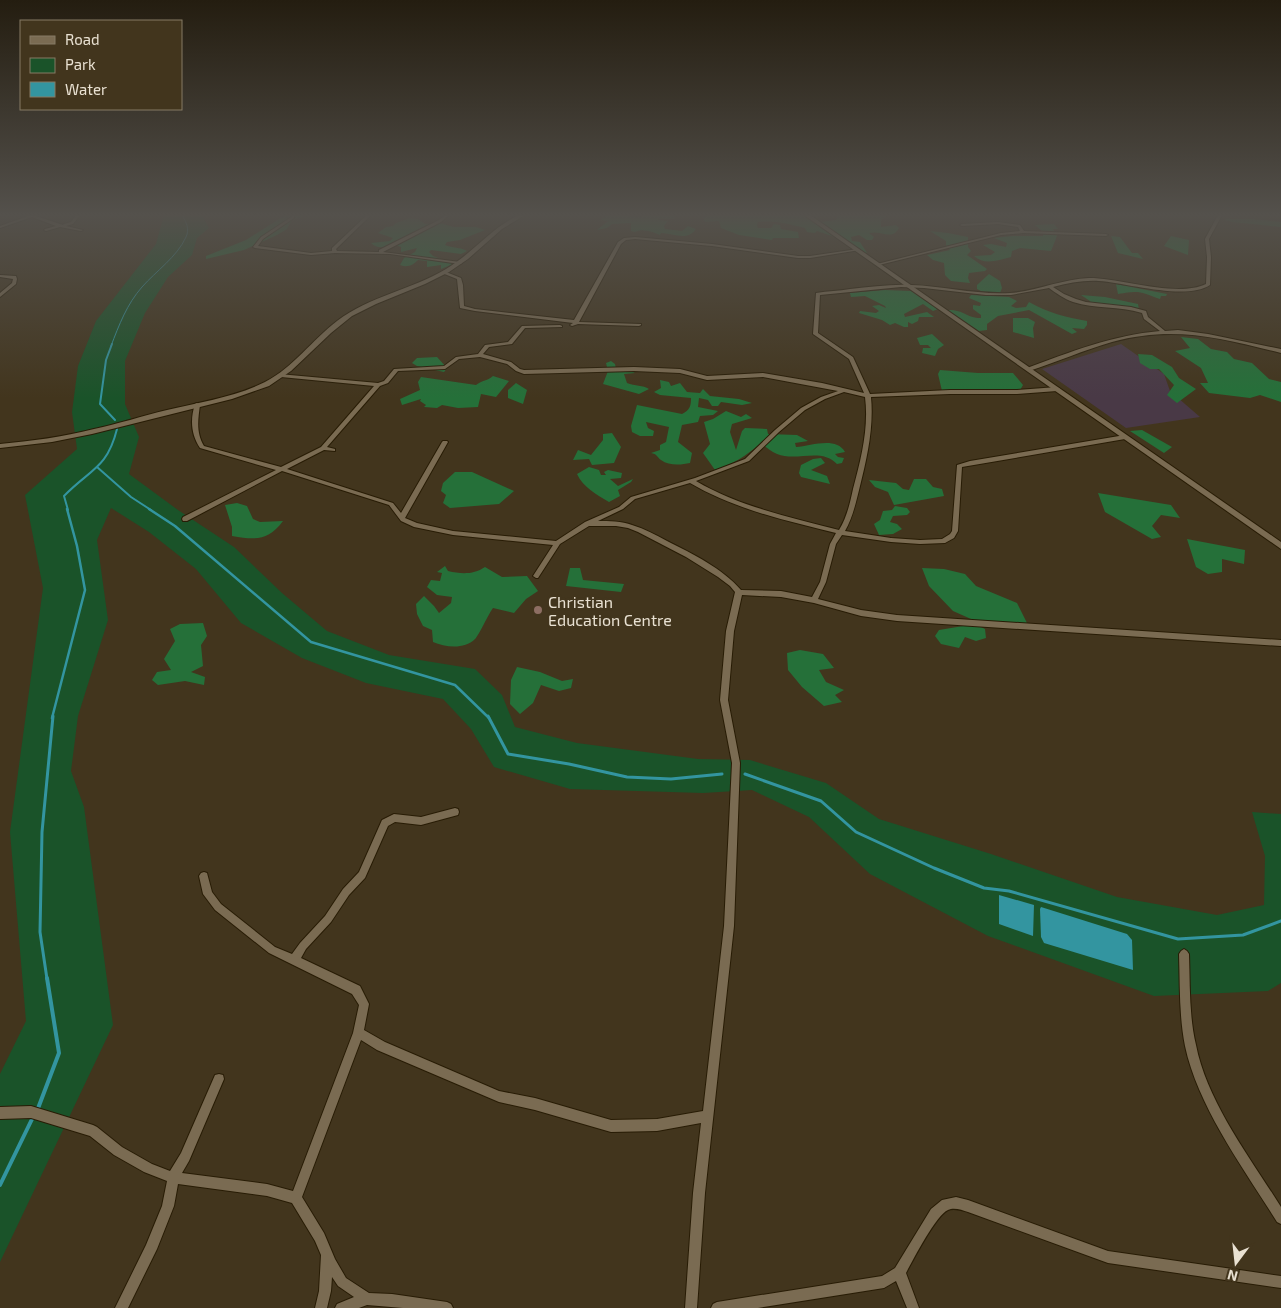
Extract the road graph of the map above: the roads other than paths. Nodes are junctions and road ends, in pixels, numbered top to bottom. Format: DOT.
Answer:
graph roads {
  1 [pos="0,276"];
  2 [pos="438,276"];
  3 [pos="453,276"];
  4 [pos="601,276"];
  5 [pos="896,276"];
  6 [pos="1208,276"];
  7 [pos="910,286"];
  8 [pos="1050,287"];
  9 [pos="0,296"];
  10 [pos="639,325"];
  11 [pos="1164,332"];
  12 [pos="1281,351"];
  13 [pos="480,356"];
  14 [pos="1029,369"];
  15 [pos="282,375"];
  16 [pos="378,385"];
  17 [pos="1057,389"];
  18 [pos="843,390"];
  19 [pos="868,396"];
  20 [pos="197,405"];
  21 [pos="1125,437"];
  22 [pos="445,442"];
  23 [pos="0,446"];
  24 [pos="323,448"];
  25 [pos="333,450"];
  26 [pos="281,469"];
  27 [pos="691,481"];
  28 [pos="402,518"];
  29 [pos="185,519"];
  30 [pos="587,524"];
  31 [pos="840,532"];
  32 [pos="556,543"];
  33 [pos="1281,546"];
  34 [pos="536,576"];
  35 [pos="739,592"];
  36 [pos="814,600"];
  37 [pos="1281,643"];
  38 [pos="456,812"];
  39 [pos="204,876"];
  40 [pos="1184,954"];
  41 [pos="293,960"];
  42 [pos="358,1033"];
  43 [pos="219,1079"];
  44 [pos="0,1113"];
  45 [pos="707,1116"];
  46 [pos="173,1178"];
  47 [pos="296,1198"];
  48 [pos="1281,1218"];
  49 [pos="326,1254"];
  50 [pos="899,1272"];
  51 [pos="1281,1282"];
  52 [pos="367,1299"];
  53 [pos="121,1308"];
  54 [pos="321,1308"];
  55 [pos="341,1308"];
  56 [pos="448,1308"];
  57 [pos="691,1308"];
  58 [pos="717,1308"];
  59 [pos="913,1308"];
  1 -- 9 [label="street"];
  2 -- 15 [label="street"];
  3 -- 4 [label="street"];
  5 -- 7 [label="street"];
  6 -- 8 [label="street"];
  7 -- 8 [label="street"];
  7 -- 14 [label="street"];
  7 -- 19 [label="street"];
  8 -- 11 [label="street"];
  10 -- 13 [label="street"];
  11 -- 12 [label="street"];
  11 -- 14 [label="street"];
  13 -- 16 [label="street"];
  13 -- 18 [label="street"];
  14 -- 17 [label="street"];
  15 -- 16 [label="street"];
  15 -- 20 [label="street"];
  16 -- 24 [label="street"];
  17 -- 19 [label="street"];
  17 -- 21 [label="street"];
  18 -- 19 [label="street"];
  18 -- 27 [label="street"];
  19 -- 31 [label="street"];
  20 -- 23 [label="street"];
  20 -- 26 [label="street"];
  21 -- 31 [label="street"];
  21 -- 33 [label="street"];
  22 -- 28 [label="street"];
  24 -- 25 [label="street"];
  24 -- 26 [label="street"];
  26 -- 28 [label="street"];
  26 -- 29 [label="street"];
  27 -- 30 [label="street"];
  27 -- 31 [label="street"];
  28 -- 32 [label="street"];
  30 -- 32 [label="street"];
  30 -- 35 [label="street"];
  31 -- 36 [label="street"];
  32 -- 34 [label="street"];
  35 -- 36 [label="street"];
  35 -- 45 [label="street"];
  36 -- 37 [label="street"];
  38 -- 41 [label="street"];
  39 -- 41 [label="street"];
  40 -- 48 [label="street"];
  41 -- 42 [label="street"];
  42 -- 45 [label="street"];
  42 -- 47 [label="street"];
  43 -- 46 [label="street"];
  44 -- 46 [label="street"];
  45 -- 57 [label="street"];
  46 -- 47 [label="street"];
  46 -- 53 [label="street"];
  47 -- 49 [label="street"];
  49 -- 52 [label="street"];
  49 -- 54 [label="street"];
  50 -- 51 [label="street"];
  50 -- 58 [label="street"];
  50 -- 59 [label="street"];
  52 -- 55 [label="street"];
  52 -- 56 [label="street"];
}
